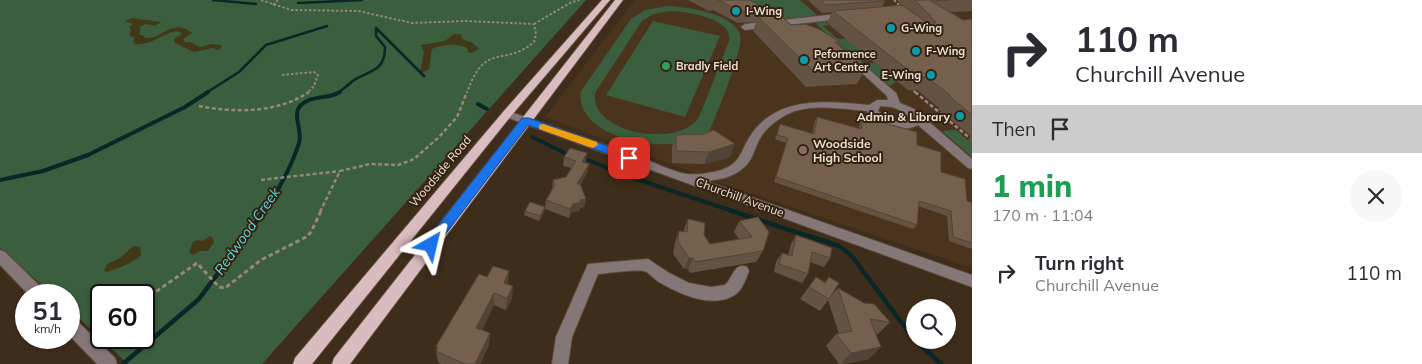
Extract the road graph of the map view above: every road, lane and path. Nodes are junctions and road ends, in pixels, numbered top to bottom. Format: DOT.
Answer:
graph roads {
  1 [pos="261,0"];
  2 [pos="278,0"];
  3 [pos="580,0"];
  4 [pos="606,0"];
  5 [pos="619,0"];
  6 [pos="894,0"];
  7 [pos="273,5"];
  8 [pos="901,7"];
  9 [pos="853,15"];
  10 [pos="534,24"];
  11 [pos="745,27"];
  12 [pos="843,52"];
  13 [pos="282,75"];
  14 [pos="905,85"];
  15 [pos="895,104"];
  16 [pos="199,106"];
  17 [pos="872,108"];
  18 [pos="507,114"];
  19 [pos="915,117"];
  20 [pos="526,121"];
  21 [pos="972,140"];
  22 [pos="972,165"];
  23 [pos="340,171"];
  24 [pos="684,178"];
  25 [pos="261,180"];
  26 [pos="0,256"];
  27 [pos="742,271"];
  28 [pos="972,280"];
  29 [pos="28,284"];
  30 [pos="155,292"];
  31 [pos="80,335"];
  32 [pos="109,364"];
  33 [pos="301,364"];
  34 [pos="340,364"];
  35 [pos="560,364"];
  1 -- 7 [label="path"];
  2 -- 7 [label="path"];
  3 -- 10 [label="path"];
  4 -- 18 [label="main road, Woodside Road"];
  5 -- 20 [label="main road"];
  6 -- 8 [label="path"];
  7 -- 10 [label="path"];
  9 -- 11 [label="street"];
  10 -- 23 [label="path"];
  12 -- 15 [label="street"];
  13 -- 16 [label="path"];
  14 -- 21 [label="path"];
  15 -- 17 [label="street"];
  15 -- 19 [label="street"];
  17 -- 19 [label="street"];
  17 -- 24 [label="street"];
  18 -- 20 [label="street, Churchill Avenue"];
  18 -- 33 [label="main road, Woodside Road"];
  19 -- 22 [label="street"];
  20 -- 24 [label="street, Churchill Avenue"];
  20 -- 34 [label="main road"];
  23 -- 25 [label="path"];
  23 -- 30 [label="path"];
  24 -- 28 [label="street, Churchill Avenue"];
  26 -- 29 [label="street"];
  27 -- 35 [label="street"];
  31 -- 32 [label="street"];
}
